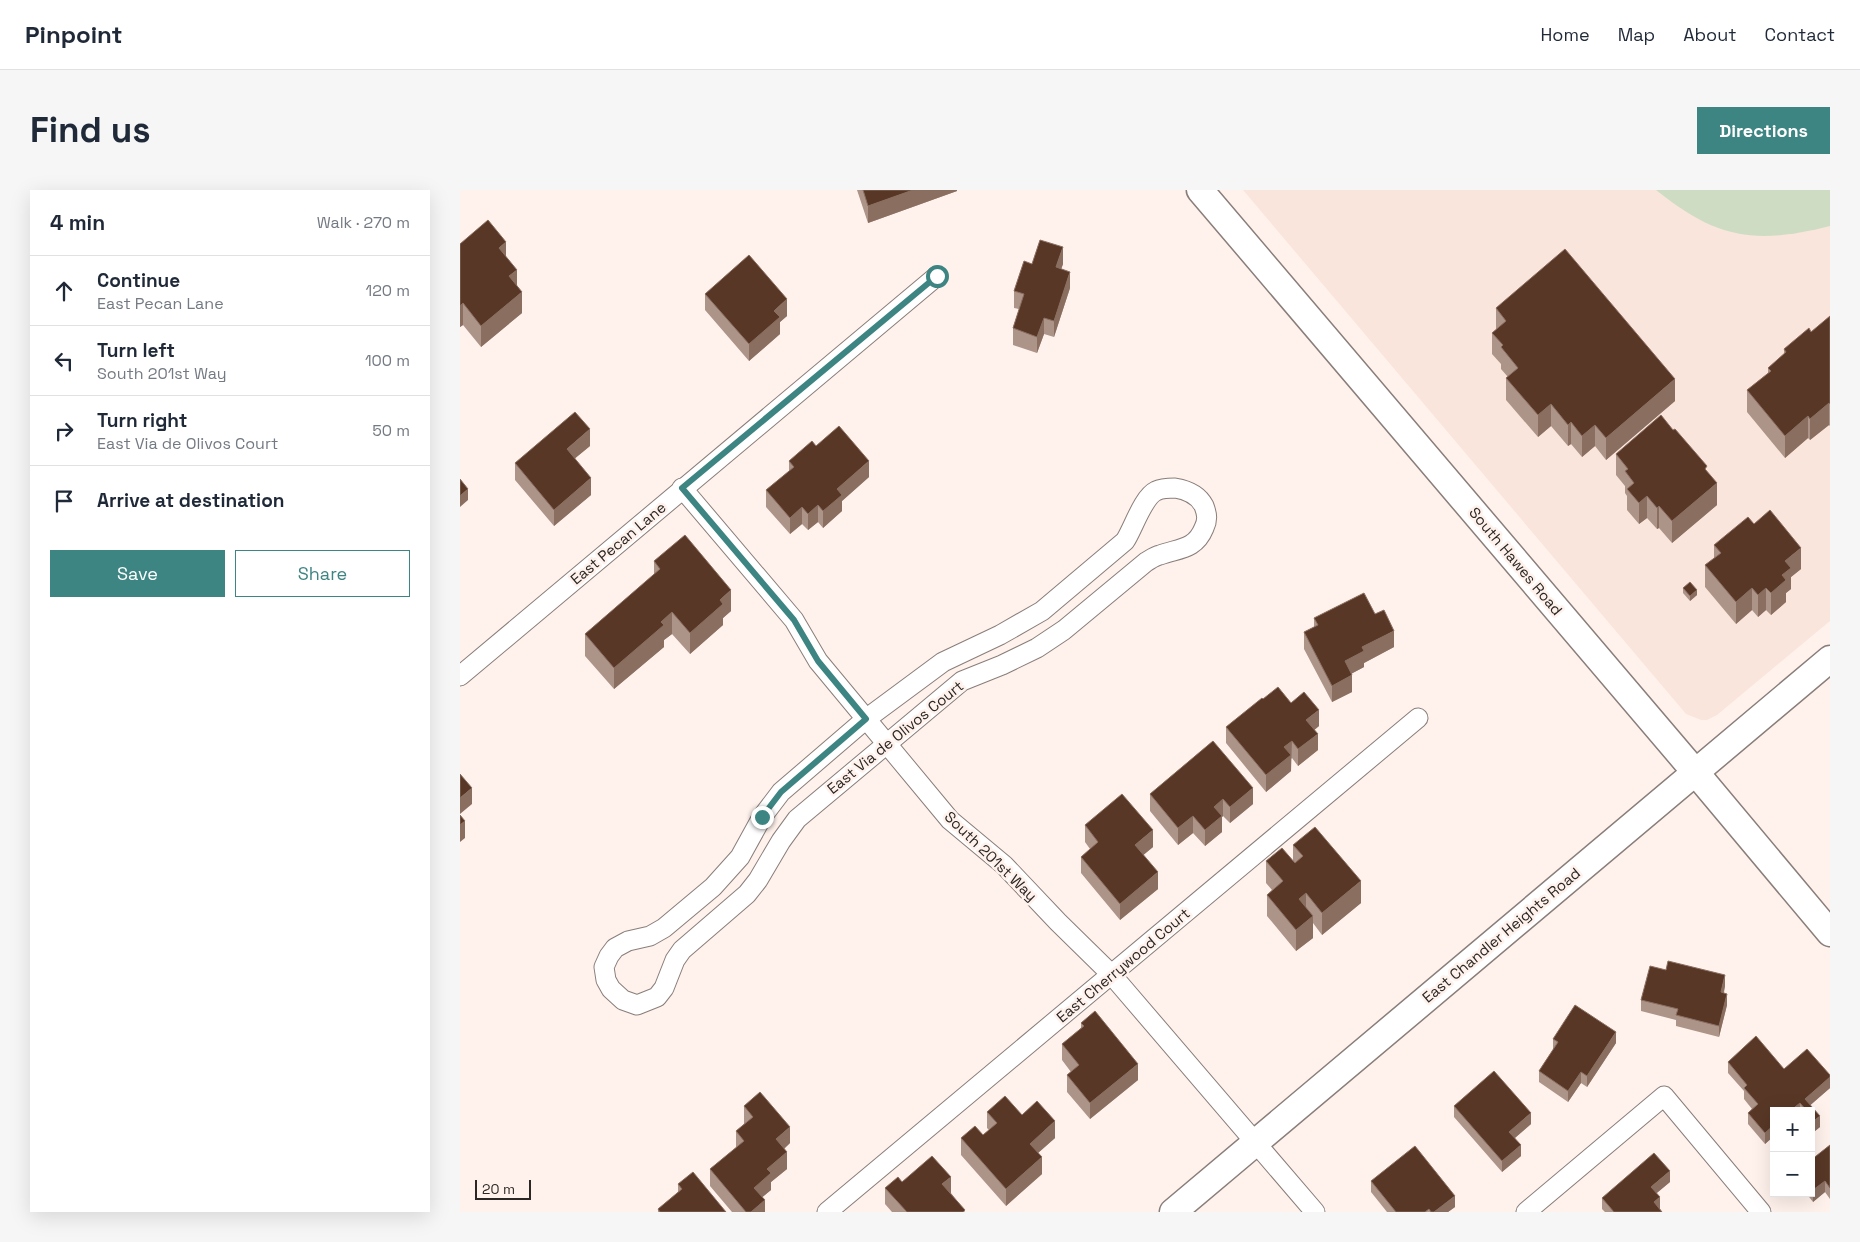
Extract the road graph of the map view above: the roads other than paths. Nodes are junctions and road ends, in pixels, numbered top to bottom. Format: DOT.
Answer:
graph roads {
  1 [pos="1200,190"];
  2 [pos="937,276"];
  3 [pos="682,488"];
  4 [pos="1099,564"];
  5 [pos="1117,585"];
  6 [pos="949,659"];
  7 [pos="1830,659"];
  8 [pos="460,676"];
  9 [pos="962,681"];
  10 [pos="1418,718"];
  11 [pos="866,719"];
  12 [pos="886,743"];
  13 [pos="1696,772"];
  14 [pos="740,857"];
  15 [pos="764,870"];
  16 [pos="1830,933"];
  17 [pos="1111,974"];
  18 [pos="1255,1143"];
  19 [pos="828,1212"];
  20 [pos="1173,1212"];
  21 [pos="1314,1212"];
  22 [pos="1526,1212"];
  23 [pos="1761,1212"];
  1 -- 13 [label="main road, South Hawes Road"];
  2 -- 3 [label="street, East Pecan Lane"];
  3 -- 8 [label="street, East Pecan Lane"];
  3 -- 11 [label="street, South 201st Way"];
  4 -- 5 [label="street"];
  4 -- 5 [label="street, East Via de Olivos Court"];
  4 -- 6 [label="street, East Via de Olivos Court"];
  5 -- 9 [label="street, East Via de Olivos Court"];
  6 -- 9 [label="street"];
  6 -- 11 [label="street, East Via de Olivos Court"];
  7 -- 13 [label="main road, East Chandler Heights Road"];
  9 -- 12 [label="street, East Via de Olivos Court"];
  10 -- 17 [label="street, East Cherrywood Court"];
  11 -- 12 [label="street, South 201st Way"];
  11 -- 14 [label="street, East Via de Olivos Court"];
  12 -- 15 [label="street, East Via de Olivos Court"];
  12 -- 17 [label="street, South 201st Way"];
  13 -- 16 [label="main road, South Hawes Road"];
  13 -- 18 [label="main road, East Chandler Heights Road"];
  14 -- 15 [label="street"];
  14 -- 15 [label="street, East Via de Olivos Court"];
  17 -- 18 [label="street, South 201st Way"];
  17 -- 19 [label="street, East Cherrywood Court"];
  18 -- 20 [label="main road, East Chandler Heights Road"];
  18 -- 21 [label="street, South 201st Way"];
  22 -- 23 [label="street"];
}
